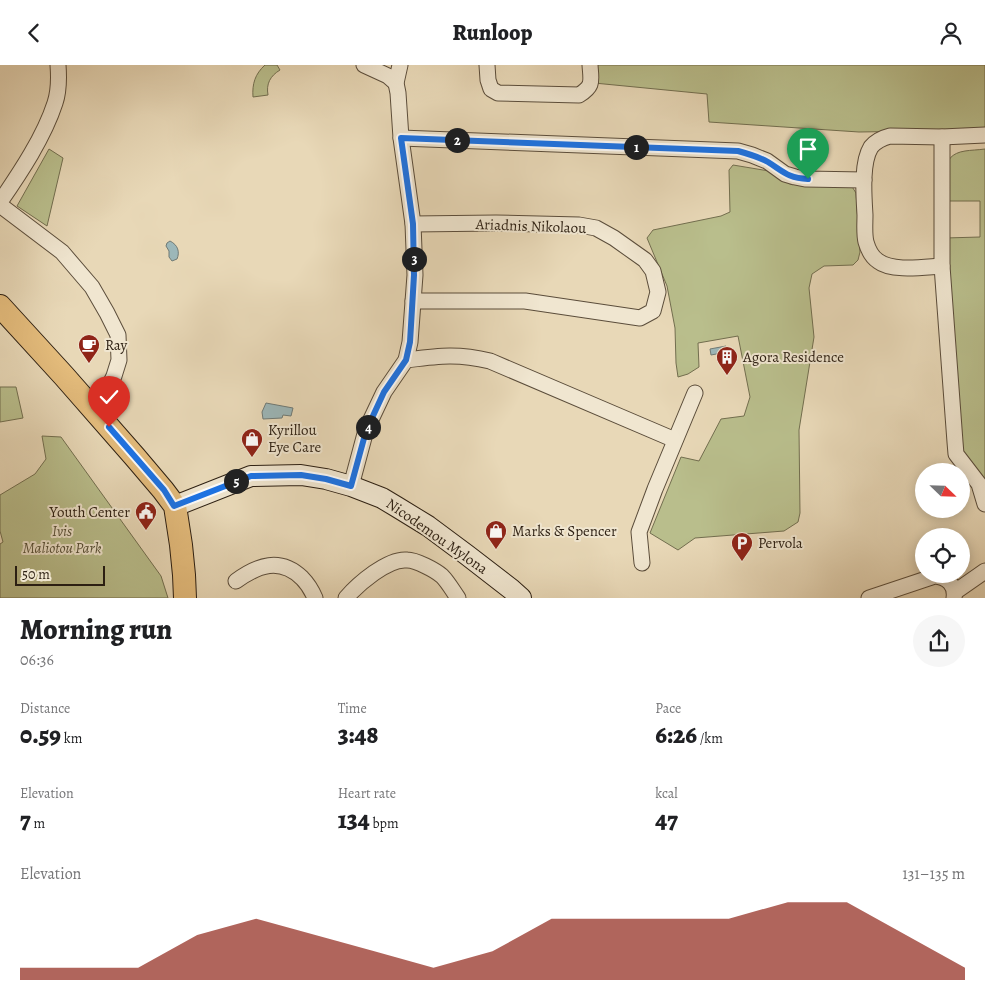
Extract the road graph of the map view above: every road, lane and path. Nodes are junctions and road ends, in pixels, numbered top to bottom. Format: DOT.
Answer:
graph roads {
  1 [pos="58,65"];
  2 [pos="364,65"];
  3 [pos="400,65"];
  4 [pos="487,65"];
  5 [pos="590,65"];
  6 [pos="396,83"];
  7 [pos="985,135"];
  8 [pos="942,137"];
  9 [pos="401,138"];
  10 [pos="864,180"];
  11 [pos="0,203"];
  12 [pos="413,224"];
  13 [pos="942,266"];
  14 [pos="413,301"];
  15 [pos="0,306"];
  16 [pos="406,360"];
  17 [pos="695,393"];
  18 [pos="90,406"];
  19 [pos="676,440"];
  20 [pos="351,486"];
  21 [pos="985,504"];
  22 [pos="174,506"];
  23 [pos="642,563"];
  24 [pos="985,571"];
  25 [pos="236,581"];
  26 [pos="954,595"];
  27 [pos="185,598"];
  28 [pos="315,598"];
  29 [pos="346,598"];
  30 [pos="458,598"];
  31 [pos="521,598"];
  32 [pos="869,598"];
  1 -- 11 [label="street"];
  2 -- 6 [label="street"];
  3 -- 6 [label="street"];
  4 -- 5 [label="street"];
  6 -- 9 [label="street"];
  7 -- 8 [label="street"];
  8 -- 10 [label="street"];
  8 -- 13 [label="street"];
  9 -- 10 [label="street"];
  9 -- 12 [label="street"];
  10 -- 13 [label="street"];
  11 -- 18 [label="street"];
  12 -- 14 [label="street"];
  12 -- 14 [label="street, Ariadnis Nikolaou"];
  13 -- 21 [label="street"];
  14 -- 16 [label="street"];
  15 -- 18 [label="main road"];
  16 -- 19 [label="street"];
  16 -- 20 [label="street"];
  17 -- 19 [label="street"];
  18 -- 22 [label="main road"];
  19 -- 23 [label="street"];
  20 -- 22 [label="main road, Nicodemou Mylona"];
  20 -- 31 [label="main road, Nicodemou Mylona"];
  22 -- 27 [label="main road"];
  24 -- 26 [label="street"];
  25 -- 28 [label="street"];
  26 -- 32 [label="street"];
  29 -- 30 [label="street"];
}
